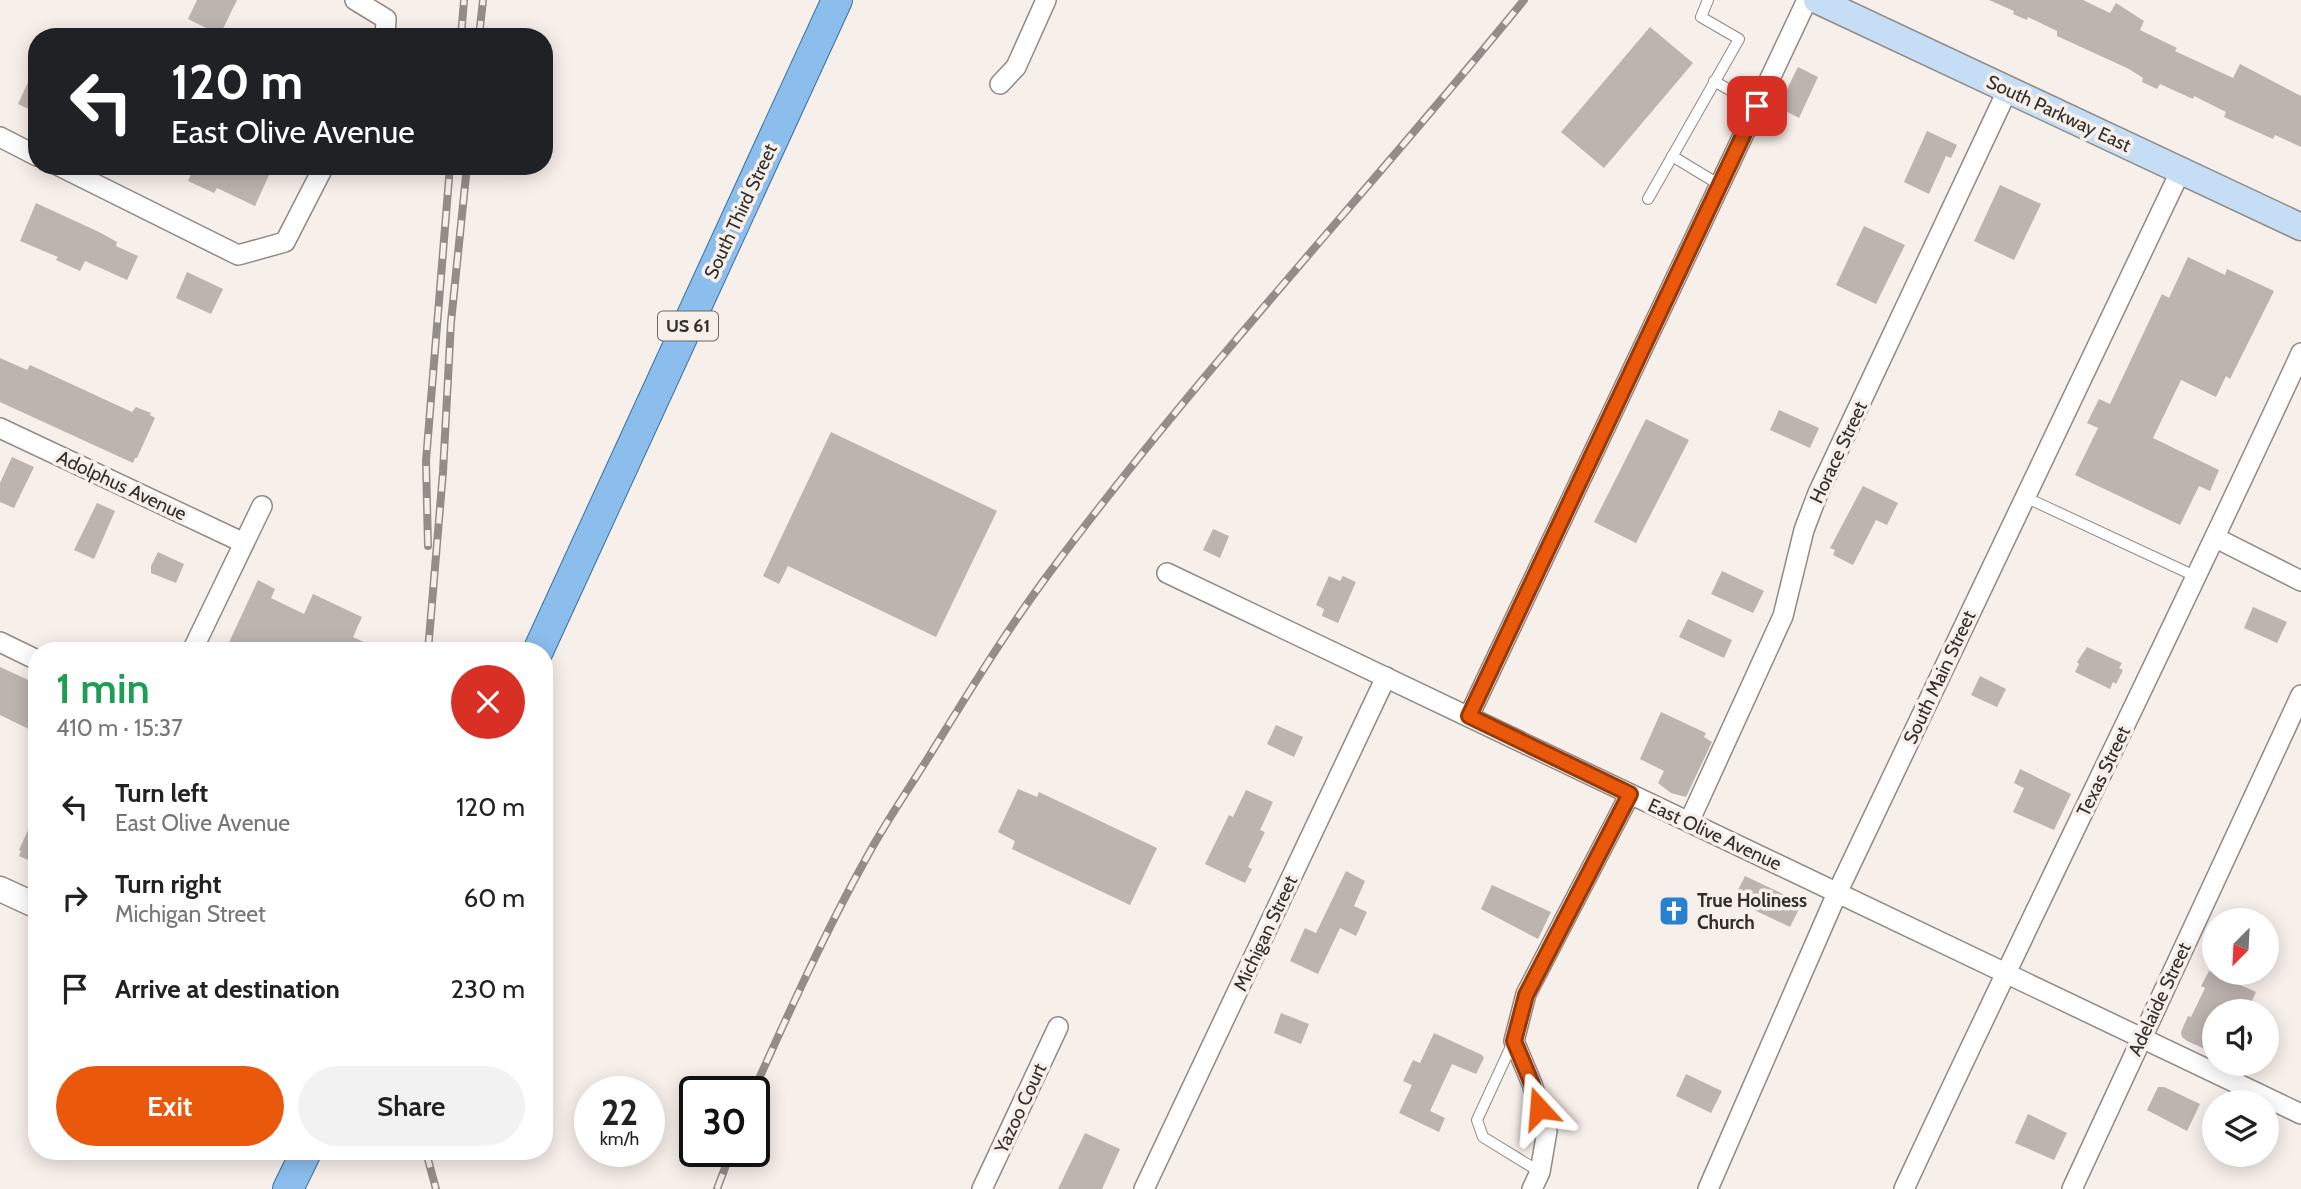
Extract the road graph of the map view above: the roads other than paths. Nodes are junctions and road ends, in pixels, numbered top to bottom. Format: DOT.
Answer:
graph roads {
  1 [pos="355,0"];
  2 [pos="837,0"];
  3 [pos="1046,0"];
  4 [pos="1708,0"];
  5 [pos="1807,0"];
  6 [pos="1817,0"];
  7 [pos="385,28"];
  8 [pos="1714,81"];
  9 [pos="1000,84"];
  10 [pos="2008,89"];
  11 [pos="1757,106"];
  12 [pos="0,137"];
  13 [pos="28,151"];
  14 [pos="1672,156"];
  15 [pos="2181,170"];
  16 [pos="77,175"];
  17 [pos="319,175"];
  18 [pos="1720,185"];
  19 [pos="1648,199"];
  20 [pos="2301,228"];
  21 [pos="2301,353"];
  22 [pos="0,428"];
  23 [pos="2024,497"];
  24 [pos="262,506"];
  25 [pos="2216,538"];
  26 [pos="244,543"];
  27 [pos="1167,573"];
  28 [pos="2197,577"];
  29 [pos="2301,581"];
  30 [pos="0,642"];
  31 [pos="196,642"];
  32 [pos="542,642"];
  33 [pos="28,656"];
  34 [pos="1386,677"];
  35 [pos="2301,695"];
  36 [pos="1469,716"];
  37 [pos="1630,794"];
  38 [pos="1689,822"];
  39 [pos="0,889"];
  40 [pos="1838,891"];
  41 [pos="28,902"];
  42 [pos="2005,972"];
  43 [pos="1058,1027"];
  44 [pos="2141,1038"];
  45 [pos="1514,1041"];
  46 [pos="2301,1114"];
  47 [pos="302,1160"];
  48 [pos="1536,1180"];
  49 [pos="288,1189"];
  50 [pos="982,1189"];
  51 [pos="1144,1189"];
  52 [pos="1707,1189"];
  53 [pos="1904,1189"];
  54 [pos="2072,1189"];
  1 -- 7 [label="street"];
  2 -- 32 [label="main road, South Third Street / US 61"];
  3 -- 9 [label="street"];
  4 -- 8 [label="lane"];
  5 -- 11 [label="street"];
  6 -- 10 [label="main road, South Parkway East"];
  8 -- 11 [label="lane"];
  8 -- 14 [label="lane"];
  10 -- 15 [label="main road, South Parkway East"];
  10 -- 38 [label="street, Horace Street"];
  11 -- 18 [label="street"];
  12 -- 13 [label="street"];
  14 -- 18 [label="lane"];
  14 -- 19 [label="lane"];
  15 -- 20 [label="main road, South Parkway East"];
  15 -- 23 [label="street, South Main Street"];
  16 -- 17 [label="street"];
  18 -- 36 [label="street"];
  21 -- 25 [label="street, Texas Street"];
  22 -- 26 [label="street, Adolphus Avenue"];
  23 -- 28 [label="lane"];
  23 -- 40 [label="street, South Main Street"];
  24 -- 26 [label="street"];
  25 -- 28 [label="street, Texas Street"];
  25 -- 29 [label="street"];
  26 -- 31 [label="street"];
  27 -- 34 [label="street, East Olive Avenue"];
  28 -- 42 [label="street, Texas Street"];
  30 -- 33 [label="street"];
  34 -- 36 [label="street, East Olive Avenue"];
  34 -- 51 [label="street, Michigan Street"];
  35 -- 44 [label="street, Adelaide Street"];
  36 -- 37 [label="street, East Olive Avenue"];
  37 -- 38 [label="street, East Olive Avenue"];
  37 -- 45 [label="street"];
  38 -- 40 [label="street, East Olive Avenue"];
  39 -- 41 [label="street"];
  40 -- 42 [label="street, East Olive Avenue"];
  40 -- 52 [label="street, South Main Street"];
  42 -- 44 [label="street, East Olive Avenue"];
  42 -- 53 [label="street, Texas Street"];
  43 -- 50 [label="street, Yazoo Court"];
  44 -- 46 [label="street, East Olive Avenue"];
  44 -- 54 [label="street, Adelaide Street"];
  45 -- 48 [label="street"];
  45 -- 48 [label="lane"];
  47 -- 49 [label="main road"];
}
